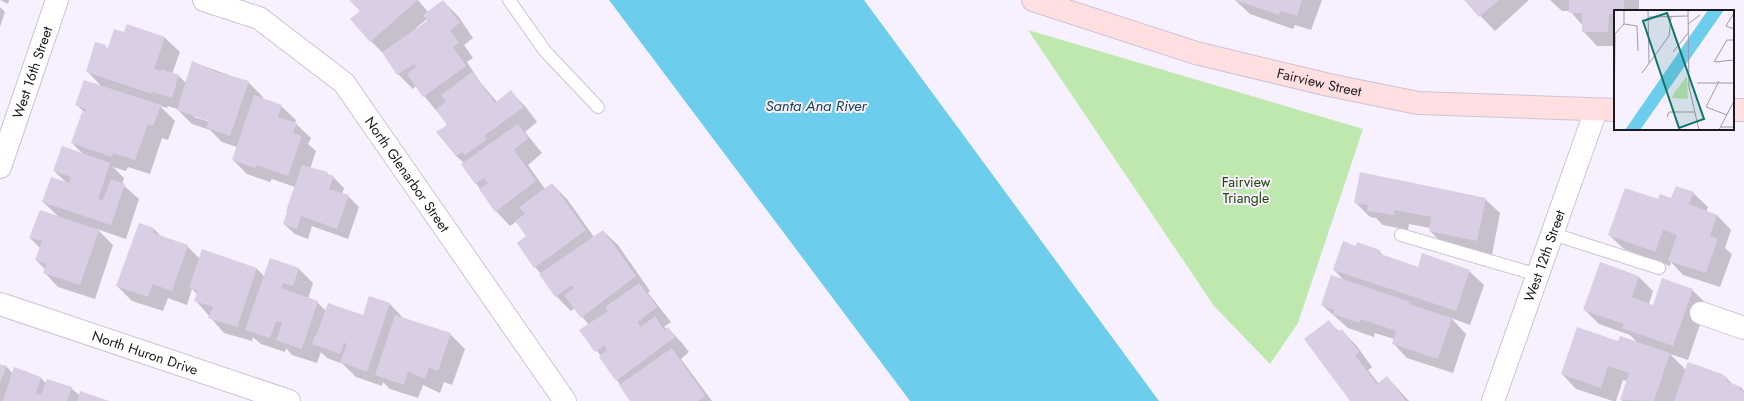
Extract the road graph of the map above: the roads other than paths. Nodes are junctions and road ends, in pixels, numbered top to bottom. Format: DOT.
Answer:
graph roads {
  1 [pos="58,0"];
  2 [pos="204,0"];
  3 [pos="509,0"];
  4 [pos="1033,0"];
  5 [pos="598,107"];
  6 [pos="1606,110"];
  7 [pos="0,167"];
  8 [pos="1553,234"];
  9 [pos="1401,235"];
  10 [pos="1659,268"];
  11 [pos="1538,275"];
  12 [pos="0,304"];
  13 [pos="1701,313"];
  14 [pos="1744,328"];
  15 [pos="289,401"];
  16 [pos="565,401"];
  17 [pos="1493,401"];
  1 -- 7 [label="street, West 16th Street"];
  2 -- 16 [label="street, North Glenarbor Street"];
  3 -- 5 [label="lane"];
  4 -- 6 [label="main road, Fairview Street"];
  6 -- 8 [label="street, West 12th Street"];
  8 -- 10 [label="lane"];
  8 -- 11 [label="street, West 12th Street"];
  9 -- 11 [label="lane"];
  11 -- 17 [label="street, West 12th Street"];
  12 -- 15 [label="street, North Huron Drive"];
  13 -- 14 [label="street"];
}
